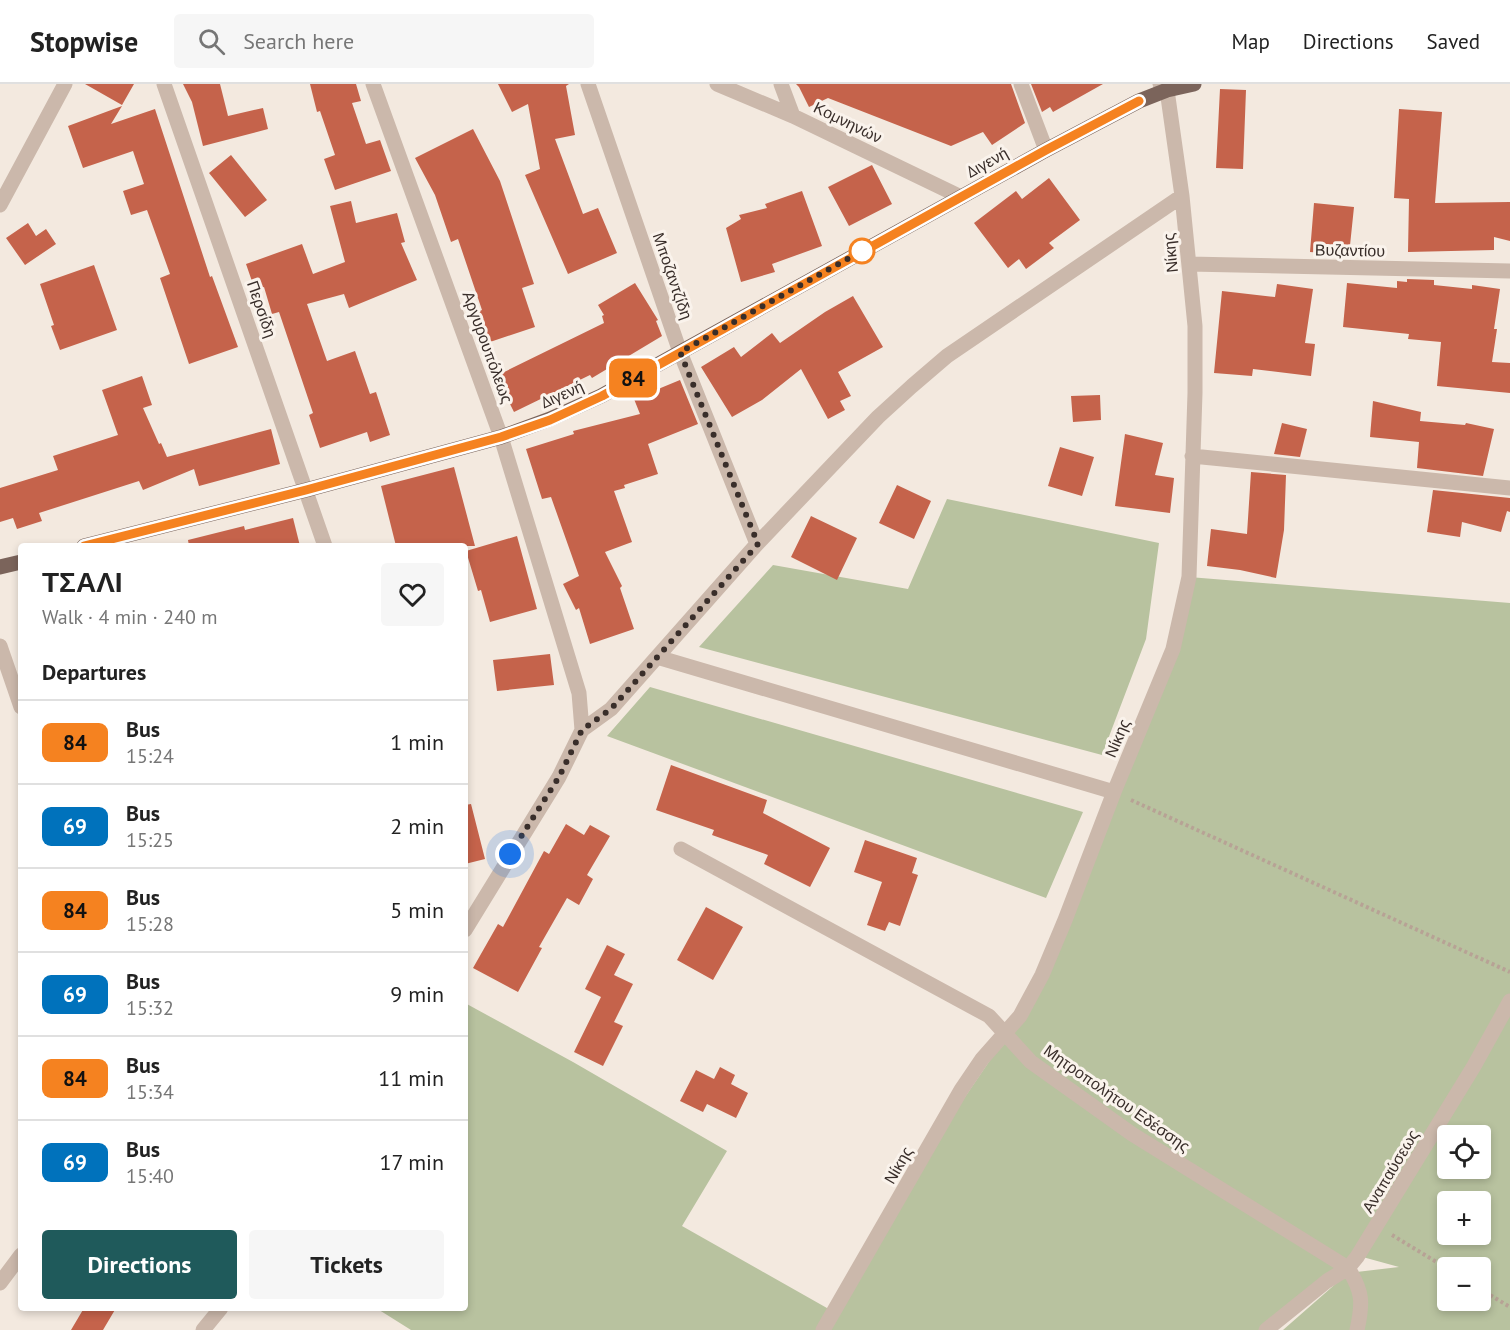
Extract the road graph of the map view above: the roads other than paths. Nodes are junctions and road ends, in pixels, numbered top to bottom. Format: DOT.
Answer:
graph roads {
  1 [pos="65,84"];
  2 [pos="164,84"];
  3 [pos="373,84"];
  4 [pos="588,84"];
  5 [pos="717,84"];
  6 [pos="781,84"];
  7 [pos="1021,84"];
  8 [pos="1194,84"];
  9 [pos="1164,87"];
  10 [pos="793,116"];
  11 [pos="1046,150"];
  12 [pos="1182,196"];
  13 [pos="961,197"];
  14 [pos="0,205"];
  15 [pos="1189,264"];
  16 [pos="1510,271"];
  17 [pos="680,352"];
  18 [pos="501,437"];
  19 [pos="1192,456"];
  20 [pos="1510,488"];
  21 [pos="306,490"];
  22 [pos="96,543"];
  23 [pos="324,543"];
  24 [pos="758,544"];
  25 [pos="18,563"];
  26 [pos="0,567"];
  27 [pos="0,646"];
  28 [pos="657,657"];
  29 [pos="18,698"];
  30 [pos="582,730"];
  31 [pos="1114,792"];
  32 [pos="681,849"];
  33 [pos="468,925"];
  34 [pos="1510,1001"];
  35 [pos="1006,1032"];
  36 [pos="18,1259"];
  37 [pos="1348,1269"];
  38 [pos="0,1283"];
  39 [pos="219,1311"];
  40 [pos="203,1330"];
  41 [pos="823,1330"];
  42 [pos="1266,1330"];
  43 [pos="1357,1330"];
  1 -- 14 [label="street"];
  2 -- 21 [label="street, Περσίδη"];
  3 -- 18 [label="street, Αργυρουπόλεως"];
  4 -- 17 [label="street, Μποζαντζίδη"];
  5 -- 10 [label="street, Κομνηνών"];
  6 -- 10 [label="street"];
  7 -- 11 [label="street"];
  8 -- 9 [label="main road, Διγενή"];
  9 -- 11 [label="main road, Διγενή"];
  9 -- 12 [label="street, Νίκης"];
  10 -- 13 [label="street, Κομνηνών"];
  11 -- 13 [label="main road, Διγενή"];
  12 -- 15 [label="street, Νίκης"];
  12 -- 24 [label="street"];
  13 -- 17 [label="main road, Διγενή"];
  15 -- 16 [label="street, Βυζαντίου"];
  15 -- 19 [label="street, Νίκης"];
  17 -- 18 [label="main road, Διγενή"];
  17 -- 24 [label="street, Μποζαντζίδη"];
  18 -- 21 [label="main road, Διγενή"];
  18 -- 30 [label="street, Αργυρουπόλεως"];
  19 -- 20 [label="street"];
  19 -- 31 [label="street, Νίκης"];
  21 -- 22 [label="main road, Διγενή"];
  21 -- 23 [label="street, Περσίδη"];
  24 -- 28 [label="street"];
  25 -- 26 [label="main road"];
  27 -- 29 [label="street"];
  28 -- 30 [label="street"];
  28 -- 31 [label="street"];
  30 -- 33 [label="street"];
  31 -- 35 [label="street, Νίκης"];
  32 -- 35 [label="street, Μητροπολήτου Εδέσσης"];
  34 -- 37 [label="street, Αναπαύσεως"];
  35 -- 37 [label="street, Μητροπολήτου Εδέσσης"];
  35 -- 41 [label="street, Νίκης"];
  36 -- 38 [label="street"];
  37 -- 42 [label="street, Αναπαύσεως"];
  37 -- 43 [label="street"];
  39 -- 40 [label="street"];
}
